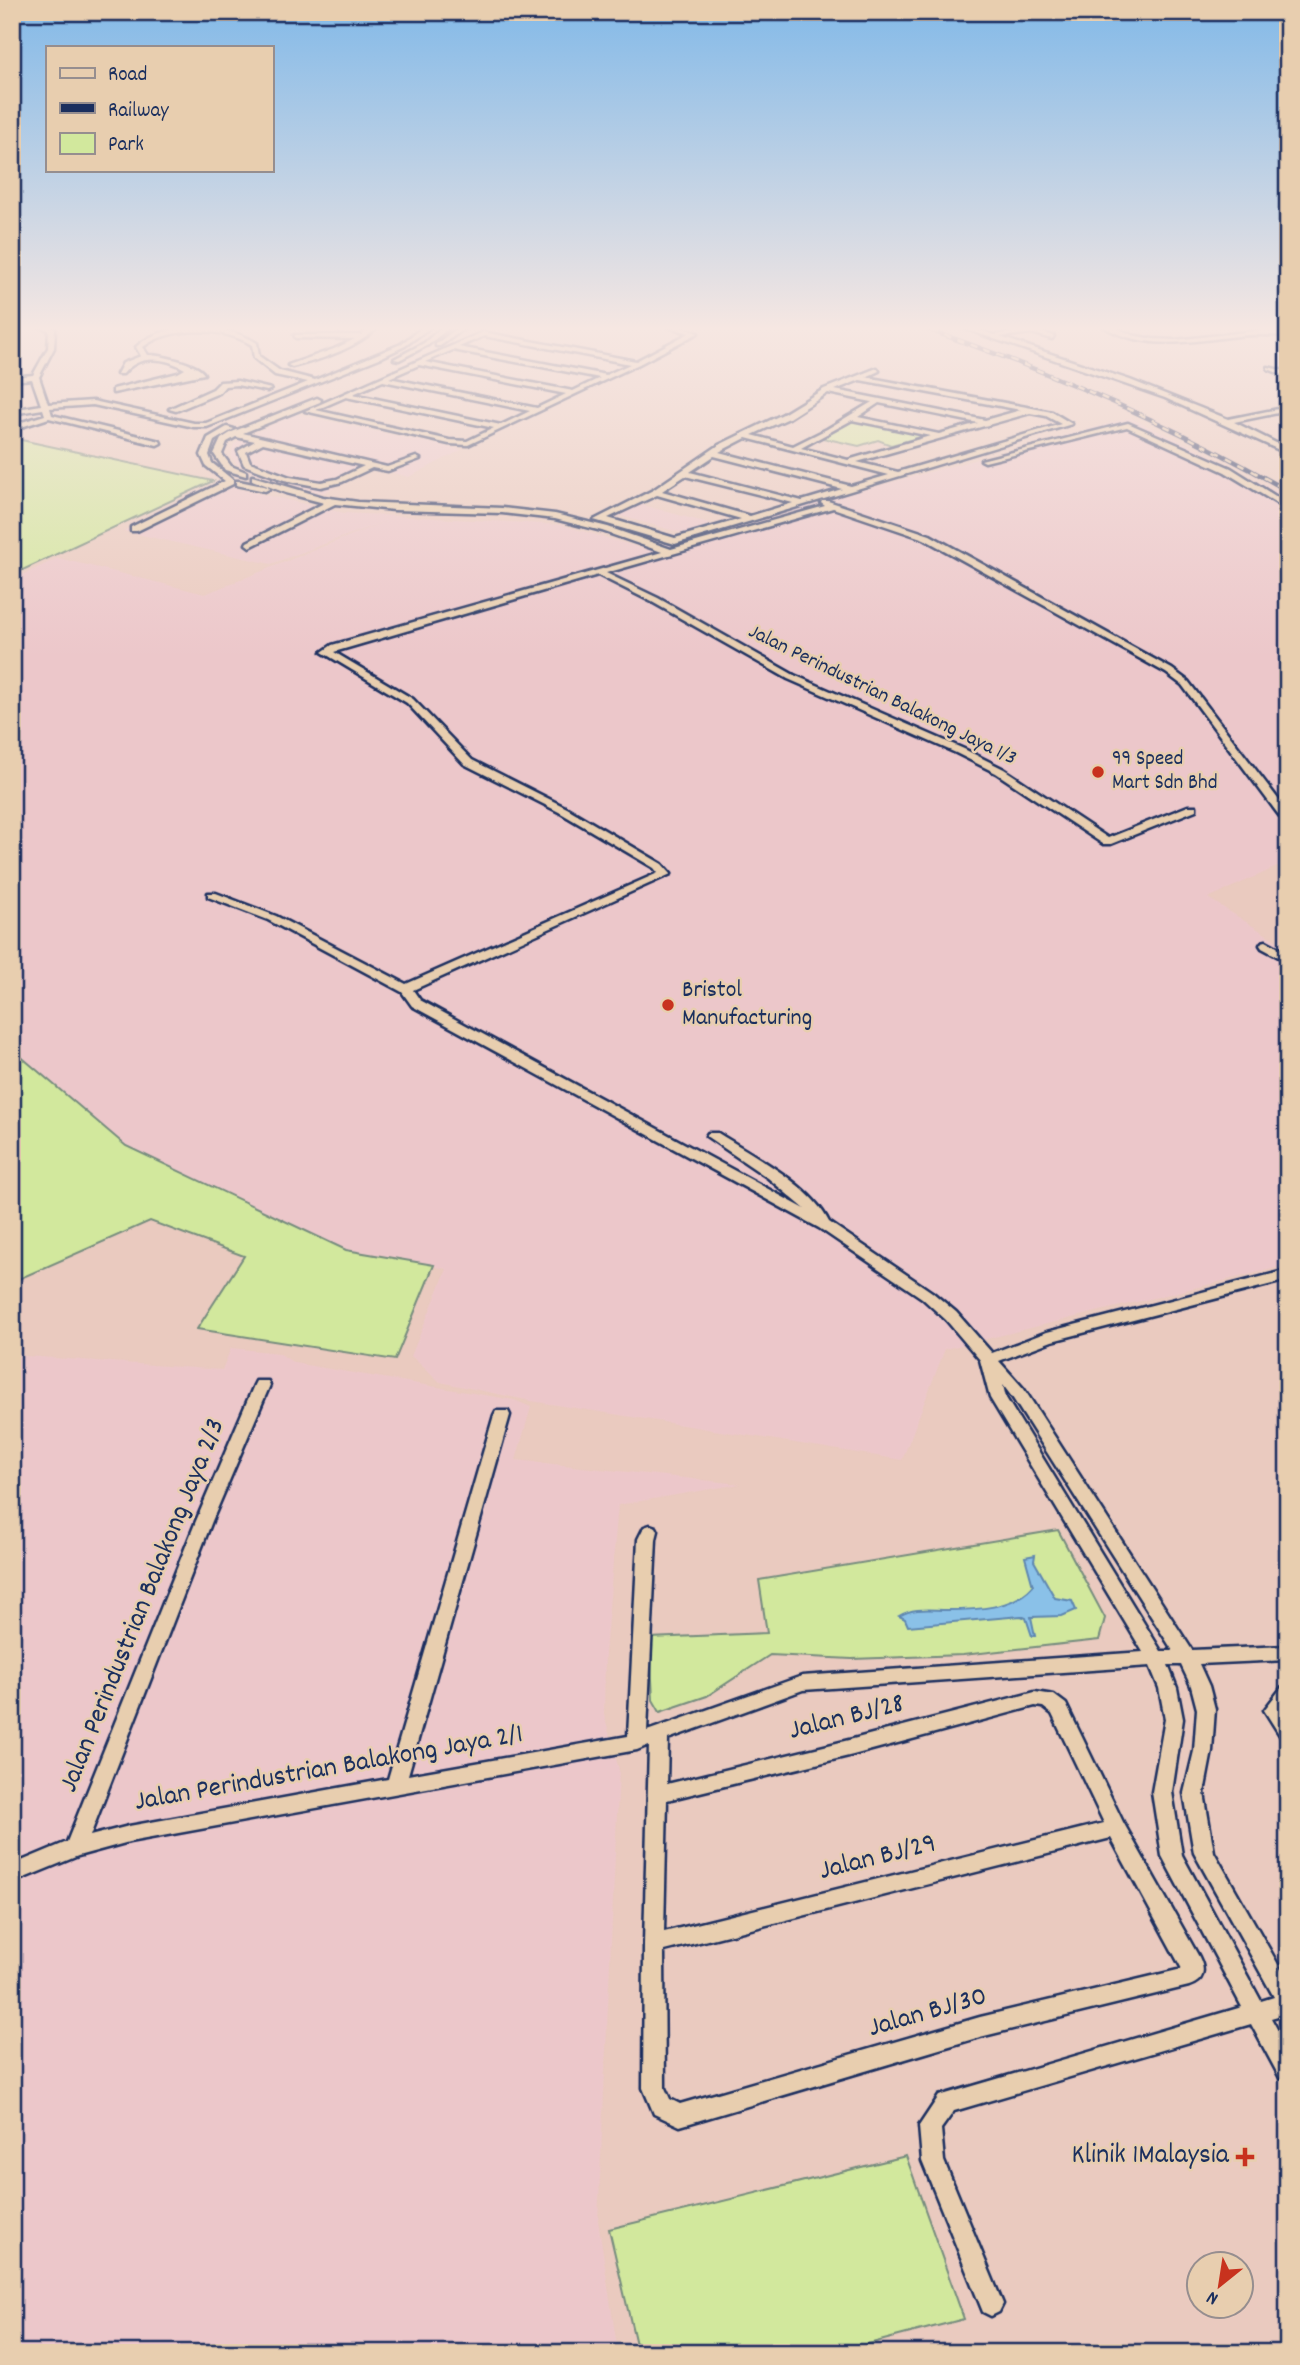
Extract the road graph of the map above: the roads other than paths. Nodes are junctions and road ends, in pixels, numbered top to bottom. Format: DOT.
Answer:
graph roads {
  1 [pos="134,436"];
  2 [pos="216,436"];
  3 [pos="231,436"];
  4 [pos="242,436"];
  5 [pos="255,436"];
  6 [pos="393,436"];
  7 [pos="426,436"];
  8 [pos="480,436"];
  9 [pos="745,436"];
  10 [pos="747,436"];
  11 [pos="817,436"];
  12 [pos="939,436"];
  13 [pos="1028,436"];
  14 [pos="1082,436"];
  15 [pos="1153,436"];
  16 [pos="1259,436"];
  17 [pos="250,439"];
  18 [pos="1288,439"];
  19 [pos="224,441"];
  20 [pos="261,441"];
  21 [pos="1268,441"];
  22 [pos="157,443"];
  23 [pos="795,448"];
  24 [pos="435,449"];
  25 [pos="1288,452"];
  26 [pos="713,453"];
  27 [pos="416,459"];
  28 [pos="848,461"];
  29 [pos="971,464"];
  30 [pos="370,466"];
  31 [pos="684,473"];
  32 [pos="243,474"];
  33 [pos="901,475"];
  34 [pos="255,478"];
  35 [pos="919,479"];
  36 [pos="232,482"];
  37 [pos="887,488"];
  38 [pos="315,490"];
  39 [pos="297,492"];
  40 [pos="656,492"];
  41 [pos="818,499"];
  42 [pos="847,500"];
  43 [pos="802,503"];
  44 [pos="329,506"];
  45 [pos="1288,508"];
  46 [pos="425,509"];
  47 [pos="610,515"];
  48 [pos="750,518"];
  49 [pos="601,519"];
  50 [pos="591,524"];
  51 [pos="134,529"];
  52 [pos="690,536"];
  53 [pos="250,544"];
  54 [pos="674,546"];
  55 [pos="598,572"];
  56 [pos="1192,808"];
  57 [pos="1288,820"];
  58 [pos="212,895"];
  59 [pos="1266,945"];
  60 [pos="1288,958"];
  61 [pos="406,989"];
  62 [pos="713,1136"];
  63 [pos="824,1225"];
  64 [pos="1288,1275"];
  65 [pos="988,1360"];
  66 [pos="262,1385"];
  67 [pos="502,1415"];
  68 [pos="650,1531"];
  69 [pos="1288,1653"];
  70 [pos="1187,1658"];
  71 [pos="1156,1659"];
  72 [pos="1287,1692"];
  73 [pos="1288,1732"];
  74 [pos="659,1736"];
  75 [pos="637,1742"];
  76 [pos="395,1787"];
  77 [pos="660,1794"];
  78 [pos="1116,1828"];
  79 [pos="75,1848"];
  80 [pos="12,1874"];
  81 [pos="654,1944"];
  82 [pos="1288,2002"];
  83 [pos="1255,2012"];
  84 [pos="1288,2071"];
  85 [pos="991,2304"];
  1 -- 22 [label="street"];
  2 -- 36 [label="street"];
  3 -- 19 [label="street"];
  4 -- 17 [label="street"];
  5 -- 17 [label="street"];
  6 -- 24 [label="street"];
  7 -- 8 [label="street"];
  9 -- 26 [label="street"];
  10 -- 23 [label="street"];
  11 -- 23 [label="street"];
  12 -- 28 [label="street"];
  13 -- 33 [label="street"];
  14 -- 29 [label="street"];
  15 -- 45 [label="street"];
  16 -- 21 [label="street"];
  17 -- 19 [label="street"];
  17 -- 20 [label="street"];
  18 -- 21 [label="street"];
  19 -- 32 [label="street"];
  20 -- 30 [label="street"];
  20 -- 38 [label="street"];
  21 -- 25 [label="street"];
  23 -- 28 [label="street"];
  26 -- 31 [label="street"];
  26 -- 42 [label="street"];
  27 -- 30 [label="street"];
  28 -- 33 [label="street"];
  30 -- 38 [label="street"];
  31 -- 40 [label="street"];
  31 -- 43 [label="street"];
  32 -- 34 [label="street"];
  32 -- 36 [label="street"];
  33 -- 42 [label="street"];
  34 -- 36 [label="street"];
  34 -- 39 [label="street"];
  35 -- 37 [label="street"];
  36 -- 44 [label="street"];
  36 -- 51 [label="street"];
  38 -- 39 [label="street"];
  38 -- 46 [label="street"];
  39 -- 44 [label="street"];
  40 -- 47 [label="street"];
  40 -- 48 [label="street"];
  41 -- 42 [label="street"];
  41 -- 42 [label="street"];
  41 -- 43 [label="street"];
  42 -- 54 [label="street"];
  42 -- 57 [label="street"];
  43 -- 48 [label="street"];
  44 -- 46 [label="street"];
  44 -- 53 [label="street"];
  46 -- 50 [label="street"];
  47 -- 49 [label="street"];
  47 -- 52 [label="street"];
  48 -- 52 [label="street"];
  49 -- 50 [label="street"];
  49 -- 54 [label="street"];
  50 -- 54 [label="street"];
  52 -- 54 [label="street"];
  54 -- 55 [label="street"];
  55 -- 56 [label="street, Jalan Perindustrian Balakong Jaya 1/3"];
  55 -- 61 [label="street"];
  58 -- 61 [label="street"];
  59 -- 60 [label="street"];
  61 -- 63 [label="street"];
  62 -- 63 [label="street"];
  63 -- 65 [label="street"];
  64 -- 65 [label="street"];
  65 -- 70 [label="street"];
  65 -- 71 [label="street"];
  66 -- 79 [label="street, Jalan Perindustrian Balakong Jaya 2/3"];
  67 -- 76 [label="street"];
  68 -- 75 [label="street"];
  69 -- 70 [label="street, Jalan Perindustrian Balakong Jaya 2/1"];
  70 -- 71 [label="street, Jalan Perindustrian Balakong Jaya 2/1"];
  70 -- 82 [label="street"];
  71 -- 74 [label="street, Jalan Perindustrian Balakong Jaya 2/1"];
  71 -- 83 [label="street"];
  72 -- 73 [label="street"];
  74 -- 75 [label="street, Jalan Perindustrian Balakong Jaya 2/1"];
  74 -- 77 [label="street"];
  75 -- 76 [label="street, Jalan Perindustrian Balakong Jaya 2/1"];
  76 -- 79 [label="street, Jalan Perindustrian Balakong Jaya 2/1"];
  77 -- 78 [label="street, Jalan BJ/28"];
  77 -- 81 [label="street"];
  78 -- 81 [label="street, Jalan BJ/29"];
  78 -- 81 [label="street, Jalan BJ/30"];
  79 -- 80 [label="street, Jalan Perindustrian Balakong Jaya 2/1"];
  82 -- 83 [label="street"];
  83 -- 84 [label="street"];
  83 -- 85 [label="street"];
}
